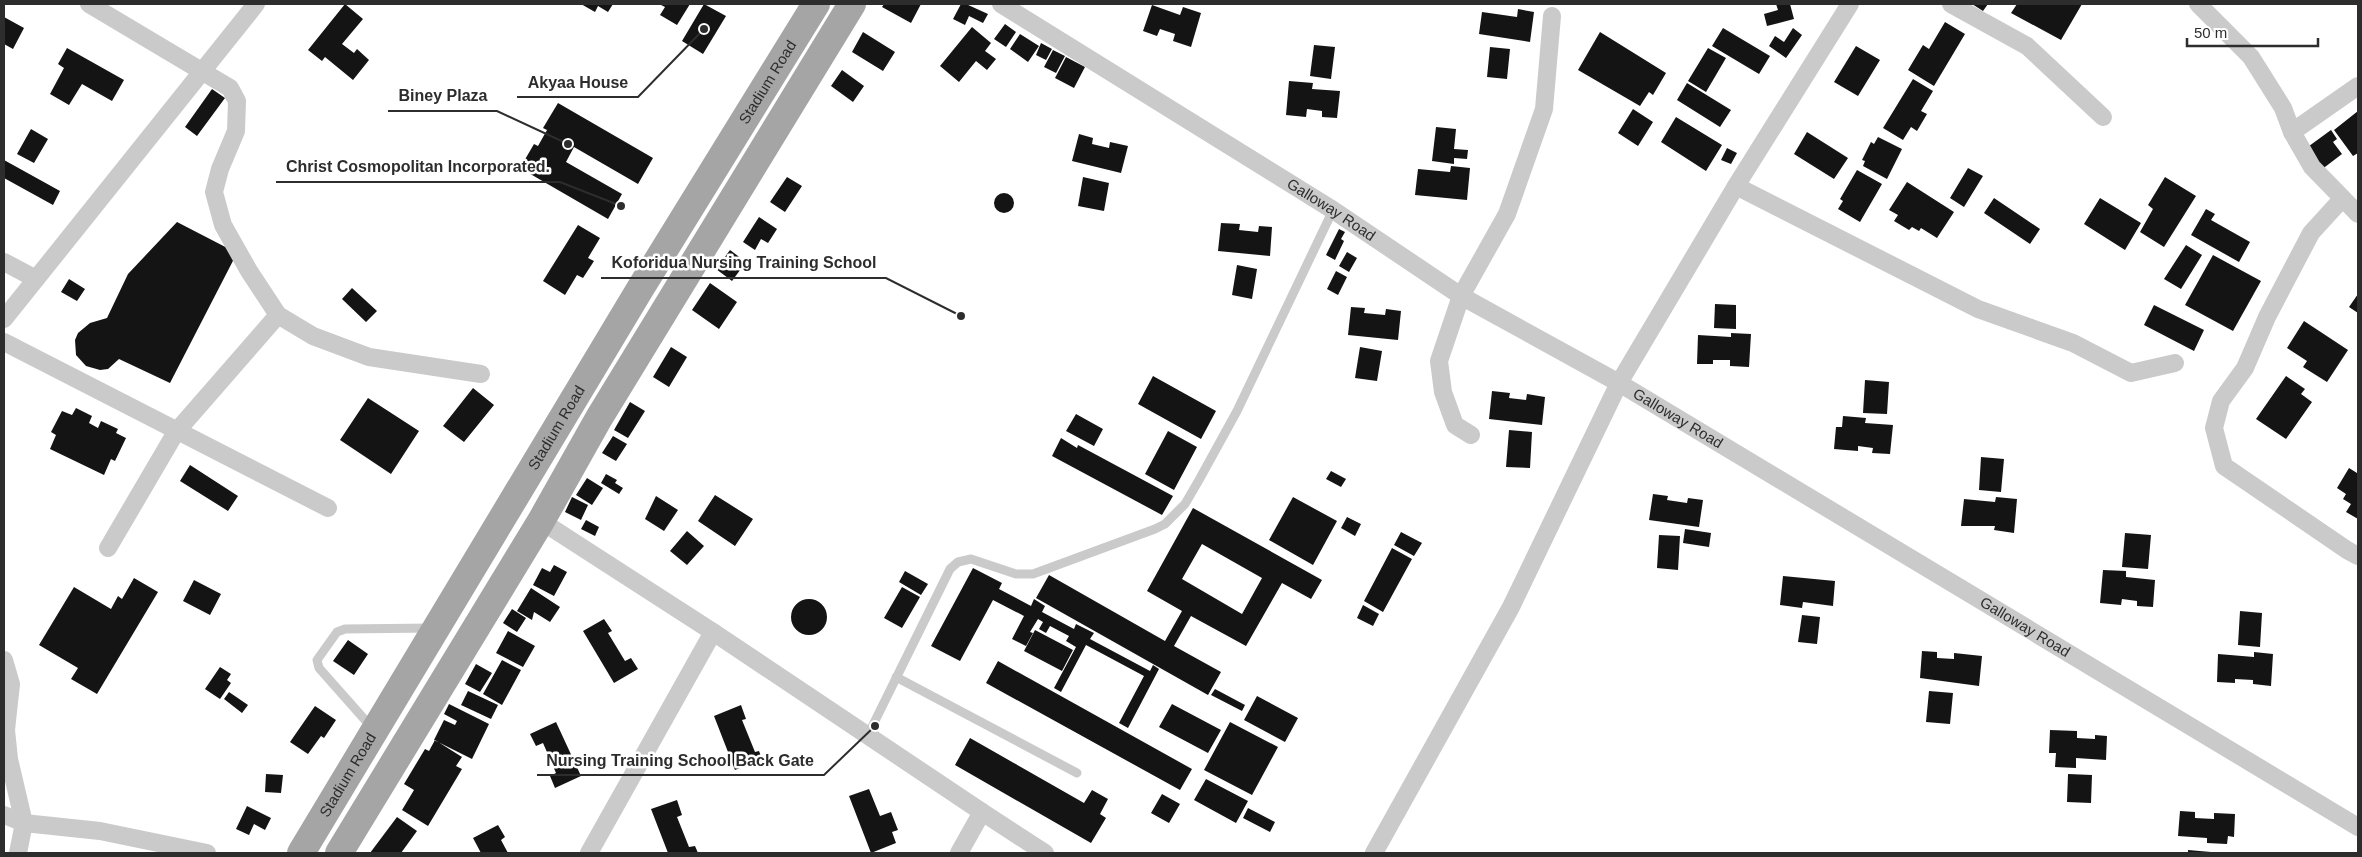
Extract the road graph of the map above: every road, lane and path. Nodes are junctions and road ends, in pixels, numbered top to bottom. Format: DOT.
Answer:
graph roads {
  1 [pos="89,4"];
  2 [pos="256,4"];
  3 [pos="816,4"];
  4 [pos="852,4"];
  5 [pos="1002,4"];
  6 [pos="1850,4"];
  7 [pos="1951,4"];
  8 [pos="2198,4"];
  9 [pos="1552,16"];
  10 [pos="202,70"];
  11 [pos="2358,86"];
  12 [pos="2103,117"];
  13 [pos="2292,132"];
  14 [pos="1736,186"];
  15 [pos="2342,199"];
  16 [pos="1333,210"];
  17 [pos="2358,214"];
  18 [pos="4,262"];
  19 [pos="36,279"];
  20 [pos="1461,296"];
  21 [pos="278,315"];
  22 [pos="4,319"];
  23 [pos="4,342"];
  24 [pos="2175,363"];
  25 [pos="481,374"];
  26 [pos="1620,383"];
  27 [pos="176,432"];
  28 [pos="1471,435"];
  29 [pos="328,508"];
  30 [pos="540,521"];
  31 [pos="108,548"];
  32 [pos="2358,556"];
  33 [pos="437,628"];
  34 [pos="713,632"];
  35 [pos="4,660"];
  36 [pos="896,677"];
  37 [pos="375,731"];
  38 [pos="867,736"];
  39 [pos="1077,773"];
  40 [pos="982,812"];
  41 [pos="4,815"];
  42 [pos="24,823"];
  43 [pos="2358,827"];
  44 [pos="18,853"];
  45 [pos="208,853"];
  46 [pos="301,853"];
  47 [pos="339,853"];
  48 [pos="589,853"];
  49 [pos="959,853"];
  50 [pos="1046,853"];
  51 [pos="1374,853"];
  1 -- 10 [label="street"];
  2 -- 10 [label="street"];
  3 -- 33 [label="main road, Stadium Road"];
  4 -- 30 [label="main road, Stadium Road"];
  5 -- 16 [label="street, Galloway Road"];
  6 -- 14 [label="street"];
  7 -- 12 [label="street"];
  8 -- 13 [label="street"];
  9 -- 20 [label="street"];
  10 -- 19 [label="street"];
  10 -- 21 [label="street"];
  11 -- 13 [label="street"];
  13 -- 15 [label="street"];
  14 -- 24 [label="street"];
  14 -- 26 [label="street"];
  15 -- 17 [label="street"];
  15 -- 32 [label="street"];
  16 -- 20 [label="street, Galloway Road"];
  16 -- 36 [label="lane"];
  18 -- 19 [label="street"];
  19 -- 22 [label="street"];
  20 -- 26 [label="street, Galloway Road"];
  20 -- 28 [label="street"];
  21 -- 25 [label="street"];
  21 -- 27 [label="street"];
  23 -- 27 [label="street"];
  26 -- 43 [label="street, Galloway Road"];
  26 -- 51 [label="street"];
  27 -- 29 [label="street"];
  27 -- 31 [label="street"];
  30 -- 34 [label="street"];
  30 -- 47 [label="main road, Stadium Road"];
  33 -- 37 [label="main road, Stadium Road"];
  33 -- 37 [label="lane"];
  34 -- 38 [label="street"];
  34 -- 48 [label="street"];
  35 -- 42 [label="street"];
  36 -- 38 [label="lane"];
  36 -- 39 [label="lane"];
  37 -- 46 [label="main road, Stadium Road"];
  38 -- 40 [label="street"];
  40 -- 49 [label="street"];
  40 -- 50 [label="street"];
  41 -- 42 [label="street"];
  42 -- 44 [label="street"];
  42 -- 45 [label="street"];
}
